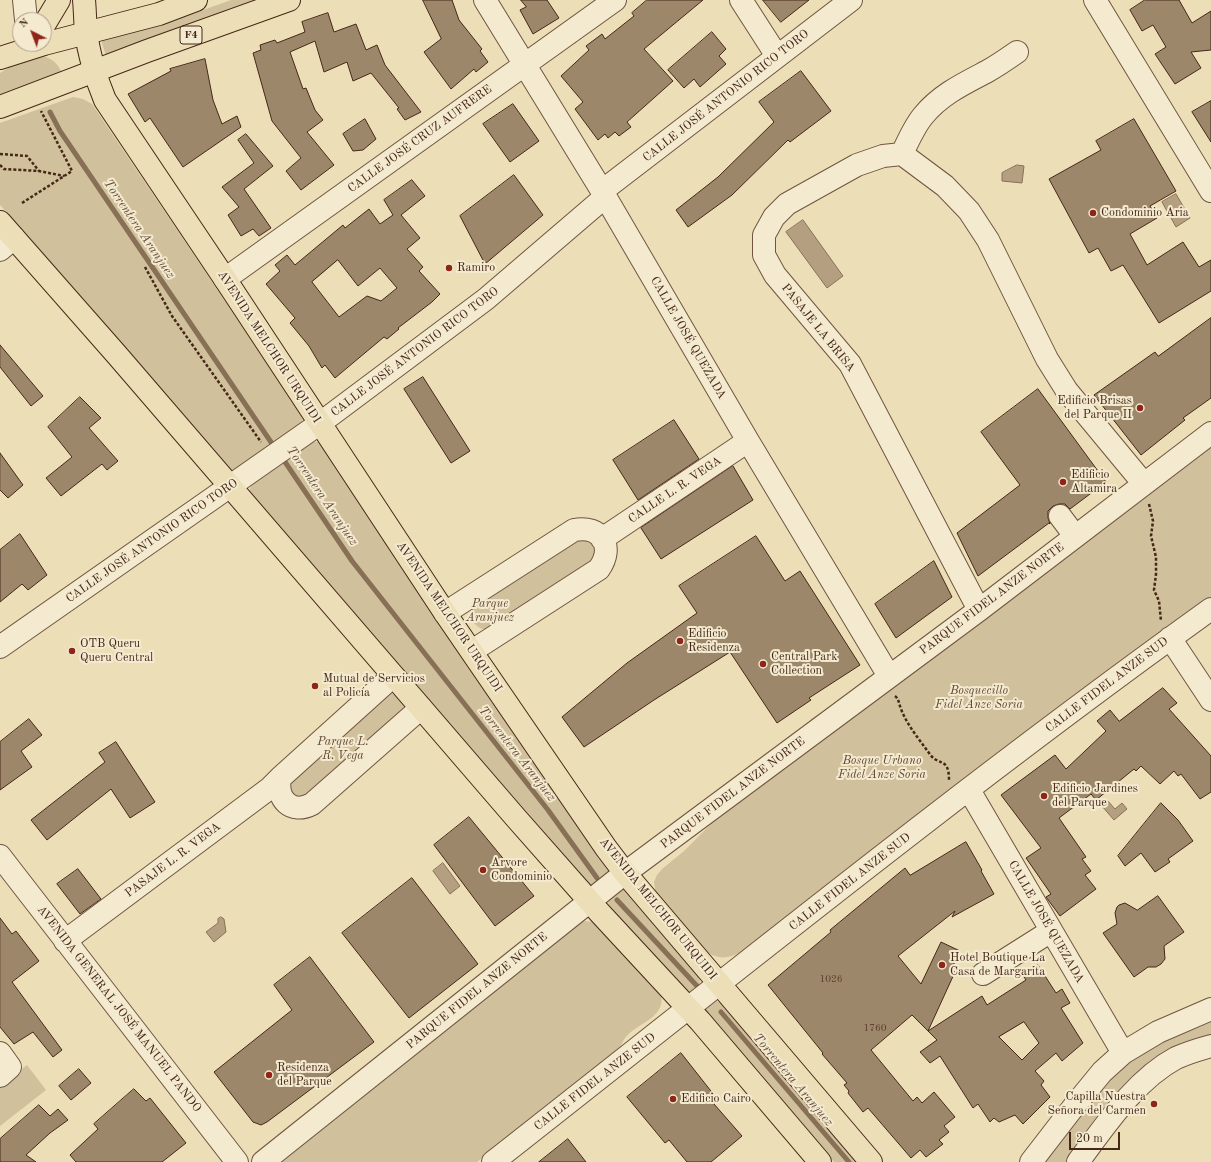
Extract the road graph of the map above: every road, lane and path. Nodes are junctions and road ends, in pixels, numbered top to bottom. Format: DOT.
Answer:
graph roads {
  1 [pos="24,0"];
  2 [pos="59,0"];
  3 [pos="84,0"];
  4 [pos="196,0"];
  5 [pos="289,0"];
  6 [pos="485,0"];
  7 [pos="615,0"];
  8 [pos="740,0"];
  9 [pos="851,0"];
  10 [pos="1095,0"];
  11 [pos="25,12"];
  12 [pos="52,12"];
  13 [pos="86,32"];
  14 [pos="52,41"];
  15 [pos="17,52"];
  16 [pos="1017,52"];
  17 [pos="777,56"];
  18 [pos="0,58"];
  19 [pos="523,64"];
  20 [pos="95,71"];
  21 [pos="0,107"];
  22 [pos="40,110"];
  23 [pos="0,154"];
  24 [pos="902,154"];
  25 [pos="0,165"];
  26 [pos="39,171"];
  27 [pos="64,176"];
  28 [pos="1211,191"];
  29 [pos="604,194"];
  30 [pos="22,203"];
  31 [pos="0,222"];
  32 [pos="7,244"];
  33 [pos="145,267"];
  34 [pos="225,279"];
  35 [pos="320,424"];
  36 [pos="1211,433"];
  37 [pos="748,441"];
  38 [pos="273,451"];
  39 [pos="230,486"];
  40 [pos="1146,492"];
  41 [pos="1060,516"];
  42 [pos="1075,536"];
  43 [pos="602,539"];
  44 [pos="1211,609"];
  45 [pos="979,610"];
  46 [pos="445,613"];
  47 [pos="1165,630"];
  48 [pos="0,647"];
  49 [pos="472,651"];
  50 [pos="393,676"];
  51 [pos="891,686"];
  52 [pos="1211,700"];
  53 [pos="421,708"];
  54 [pos="280,778"];
  55 [pos="959,787"];
  56 [pos="0,856"];
  57 [pos="625,872"];
  58 [pos="589,901"];
  59 [pos="1051,931"];
  60 [pos="65,941"];
  61 [pos="982,974"];
  62 [pos="719,983"];
  63 [pos="688,1008"];
  64 [pos="1211,1009"];
  65 [pos="1211,1046"];
  66 [pos="0,1053"];
  67 [pos="1123,1053"];
  68 [pos="0,1076"];
  69 [pos="237,1162"];
  70 [pos="263,1162"];
  71 [pos="493,1162"];
  72 [pos="820,1162"];
  73 [pos="871,1162"];
  74 [pos="1031,1162"];
  75 [pos="1078,1162"];
  1 -- 11 [label="street"];
  2 -- 12 [label="main road"];
  3 -- 13 [label="main road, AVENIDA MELCHOR URQUIDI"];
  4 -- 13 [label="main road"];
  5 -- 20 [label="main road, F4"];
  6 -- 19 [label="street, CALLE JOSÉ QUEZADA"];
  7 -- 19 [label="street, CALLE JOSÉ CRUZ AUFRERE"];
  8 -- 17 [label="street"];
  9 -- 17 [label="street, CALLE JOSÉ ANTONIO RICO TORO"];
  10 -- 28 [label="street"];
  13 -- 14 [label="main road"];
  13 -- 20 [label="main road, AVENIDA MELCHOR URQUIDI"];
  15 -- 18 [label="main road"];
  16 -- 24 [label="street"];
  17 -- 29 [label="street, CALLE JOSÉ ANTONIO RICO TORO"];
  19 -- 29 [label="street, CALLE JOSÉ QUEZADA"];
  19 -- 34 [label="street, CALLE JOSÉ CRUZ AUFRERE"];
  20 -- 21 [label="main road, F4"];
  20 -- 34 [label="main road, AVENIDA MELCHOR URQUIDI"];
  22 -- 27 [label="path"];
  23 -- 26 [label="path"];
  24 -- 40 [label="street"];
  24 -- 45 [label="street, PASAJE LA BRISA"];
  25 -- 26 [label="path"];
  26 -- 27 [label="path"];
  27 -- 30 [label="path"];
  29 -- 35 [label="street, CALLE JOSÉ ANTONIO RICO TORO"];
  29 -- 37 [label="street, CALLE JOSÉ QUEZADA"];
  31 -- 32 [label="main road"];
  32 -- 39 [label="main road"];
  33 -- 38 [label="path"];
  34 -- 35 [label="main road, AVENIDA MELCHOR URQUIDI"];
  35 -- 38 [label="street, CALLE JOSÉ ANTONIO RICO TORO"];
  35 -- 46 [label="main road, AVENIDA MELCHOR URQUIDI"];
  36 -- 40 [label="street, PARQUE FIDEL ANZE NORTE"];
  37 -- 43 [label="street, CALLE L. R. VEGA"];
  37 -- 51 [label="street, CALLE JOSÉ QUEZADA"];
  38 -- 39 [label="street, CALLE JOSÉ ANTONIO RICO TORO"];
  39 -- 48 [label="street, CALLE JOSÉ ANTONIO RICO TORO"];
  39 -- 50 [label="main road"];
  40 -- 42 [label="street, PARQUE FIDEL ANZE NORTE"];
  40 -- 47 [label="path"];
  41 -- 42 [label="street"];
  42 -- 45 [label="street, PARQUE FIDEL ANZE NORTE"];
  43 -- 46 [label="street"];
  43 -- 49 [label="street"];
  44 -- 47 [label="street, CALLE FIDEL ANZE SUD"];
  45 -- 51 [label="street, PARQUE FIDEL ANZE NORTE"];
  46 -- 49 [label="main road, AVENIDA MELCHOR URQUIDI"];
  47 -- 52 [label="street"];
  47 -- 55 [label="street, CALLE FIDEL ANZE SUD"];
  49 -- 57 [label="main road, AVENIDA MELCHOR URQUIDI"];
  50 -- 53 [label="main road"];
  50 -- 54 [label="street"];
  51 -- 55 [label="path"];
  51 -- 57 [label="street, PARQUE FIDEL ANZE NORTE"];
  53 -- 54 [label="street"];
  53 -- 58 [label="main road"];
  54 -- 60 [label="street, PASAJE L. R. VEGA"];
  55 -- 59 [label="street, CALLE JOSÉ QUEZADA"];
  55 -- 62 [label="street, CALLE FIDEL ANZE SUD"];
  56 -- 60 [label="street, AVENIDA GENERAL JOSÉ MANUEL PANDO"];
  57 -- 58 [label="street, PARQUE FIDEL ANZE NORTE"];
  57 -- 62 [label="main road, AVENIDA MELCHOR URQUIDI"];
  58 -- 63 [label="main road"];
  58 -- 70 [label="street, PARQUE FIDEL ANZE NORTE"];
  59 -- 61 [label="street"];
  59 -- 67 [label="street, CALLE JOSÉ QUEZADA"];
  60 -- 69 [label="street, AVENIDA GENERAL JOSÉ MANUEL PANDO"];
  62 -- 63 [label="street, CALLE FIDEL ANZE SUD"];
  62 -- 73 [label="main road, AVENIDA MELCHOR URQUIDI"];
  63 -- 71 [label="street, CALLE FIDEL ANZE SUD"];
  63 -- 72 [label="main road"];
  64 -- 67 [label="street"];
  65 -- 75 [label="street"];
  66 -- 68 [label="street"];
  67 -- 74 [label="street"];
}
